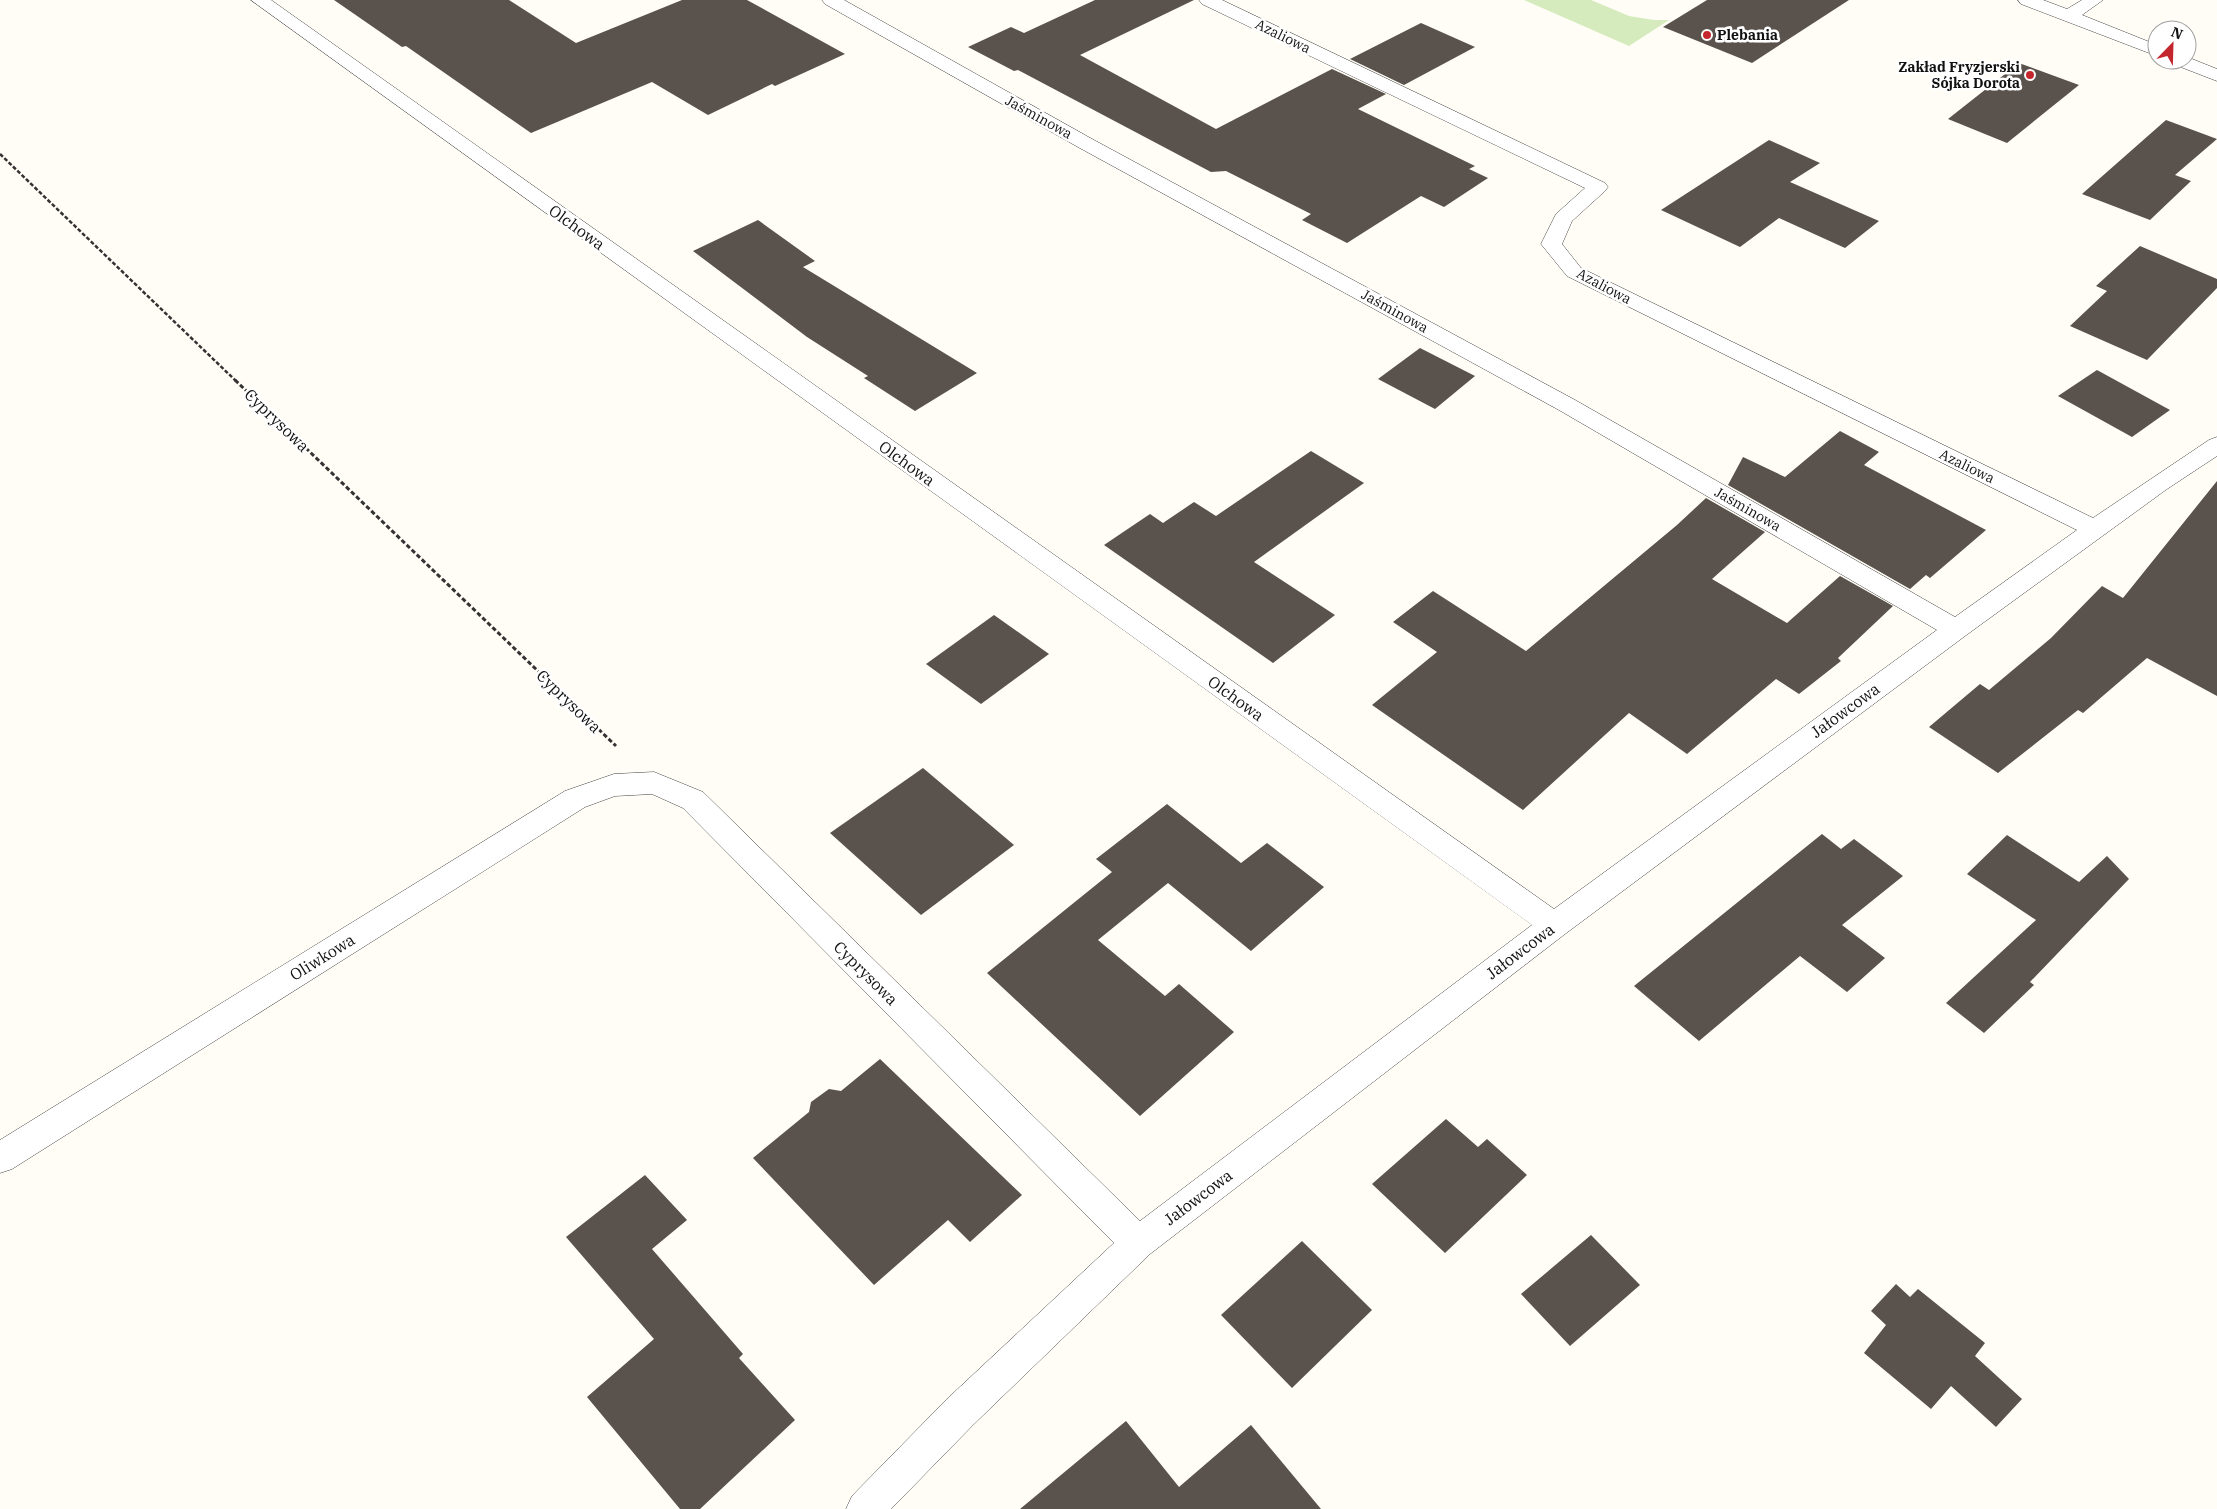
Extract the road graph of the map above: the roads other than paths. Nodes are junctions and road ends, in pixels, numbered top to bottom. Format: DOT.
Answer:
graph roads {
  1 [pos="260,0"];
  2 [pos="830,0"];
  3 [pos="1208,0"];
  4 [pos="2027,0"];
  5 [pos="2094,0"];
  6 [pos="2068,16"];
  7 [pos="2147,47"];
  8 [pos="2197,68"];
  9 [pos="2217,76"];
  10 [pos="2217,445"];
  11 [pos="2095,529"];
  12 [pos="1956,628"];
  13 [pos="654,783"];
  14 [pos="1554,925"];
  15 [pos="0,1158"];
  16 [pos="1138,1243"];
  17 [pos="865,1509"];
  1 -- 14 [label="street, Olchowa"];
  2 -- 12 [label="street, Jaśminowa"];
  3 -- 11 [label="street, Azaliowa"];
  4 -- 6 [label="street"];
  5 -- 6 [label="street"];
  6 -- 7 [label="street"];
  8 -- 9 [label="street"];
  10 -- 11 [label="street, Jałowcowa"];
  11 -- 12 [label="street, Jałowcowa"];
  12 -- 14 [label="street, Jałowcowa"];
  13 -- 15 [label="street, Oliwkowa"];
  13 -- 16 [label="street, Cyprysowa"];
  14 -- 16 [label="street, Jałowcowa"];
  16 -- 17 [label="street, Jałowcowa"];
}
